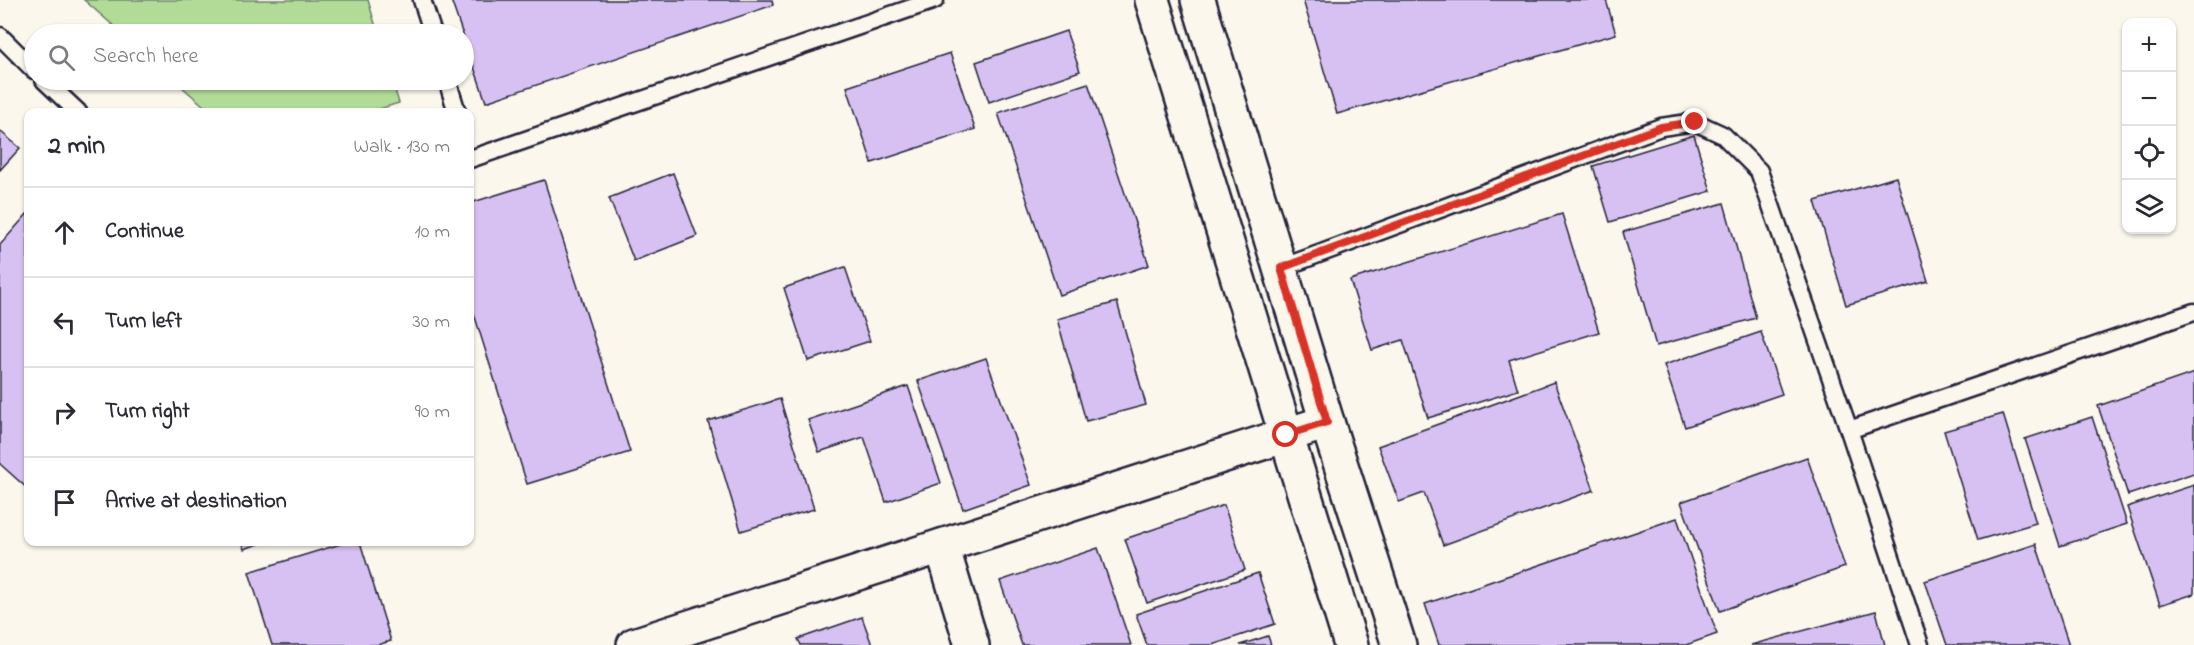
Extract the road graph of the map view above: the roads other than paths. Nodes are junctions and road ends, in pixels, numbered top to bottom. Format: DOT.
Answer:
graph roads {
  1 [pos="422,0"];
  2 [pos="935,0"];
  3 [pos="1152,0"];
  4 [pos="1198,0"];
  5 [pos="430,24"];
  6 [pos="0,36"];
  7 [pos="24,60"];
  8 [pos="55,90"];
  9 [pos="450,90"];
  10 [pos="74,108"];
  11 [pos="456,108"];
  12 [pos="474,156"];
  13 [pos="1281,268"];
  14 [pos="2194,312"];
  15 [pos="1327,422"];
  16 [pos="1849,430"];
  17 [pos="1286,435"];
  18 [pos="942,546"];
  19 [pos="634,645"];
  20 [pos="972,645"];
  21 [pos="1351,645"];
  22 [pos="1399,645"];
  23 [pos="1920,645"];
  1 -- 5 [label="lane"];
  2 -- 12 [label="lane"];
  3 -- 17 [label="street"];
  4 -- 13 [label="street"];
  6 -- 7 [label="lane"];
  8 -- 10 [label="lane"];
  9 -- 11 [label="lane"];
  13 -- 15 [label="street"];
  13 -- 16 [label="lane"];
  14 -- 16 [label="lane"];
  15 -- 17 [label="street"];
  15 -- 22 [label="street"];
  16 -- 23 [label="lane"];
  17 -- 18 [label="street"];
  17 -- 21 [label="street"];
  18 -- 19 [label="street"];
  18 -- 20 [label="street"];
}
